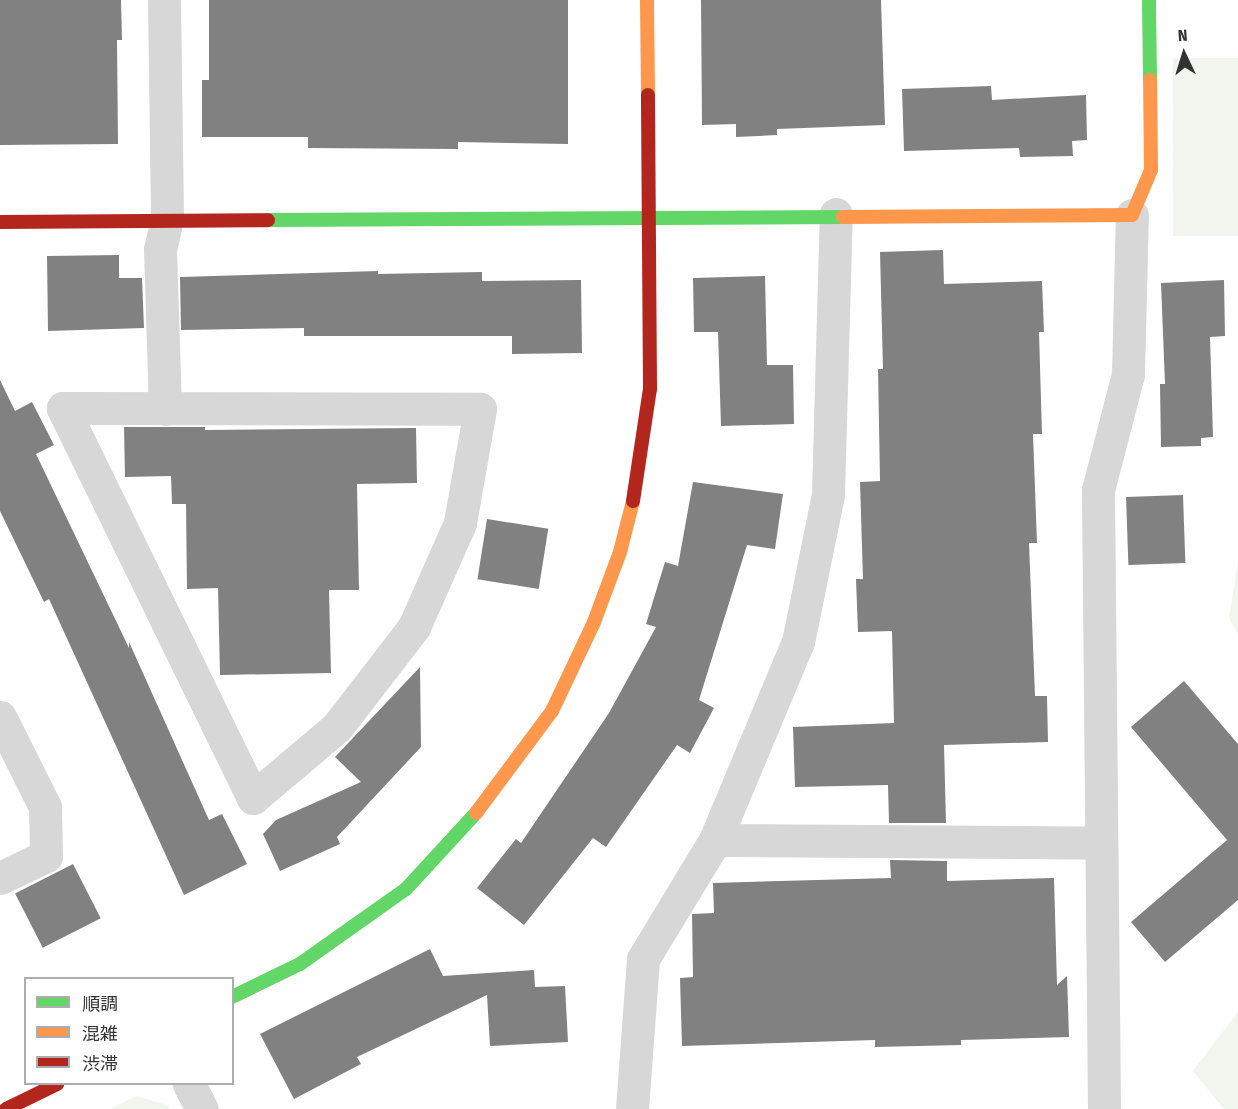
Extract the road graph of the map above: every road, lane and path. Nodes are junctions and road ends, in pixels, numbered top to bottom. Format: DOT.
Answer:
graph roads {
  1 [pos="164,0"];
  2 [pos="647,0"];
  3 [pos="1149,0"];
  4 [pos="836,214"];
  5 [pos="1132,215"];
  6 [pos="167,219"];
  7 [pos="651,219"];
  8 [pos="0,222"];
  9 [pos="165,409"];
  10 [pos="0,717"];
  11 [pos="714,840"];
  12 [pos="1100,843"];
  13 [pos="0,878"];
  14 [pos="234,996"];
  15 [pos="53,1085"];
  16 [pos="190,1085"];
  17 [pos="6,1109"];
  18 [pos="202,1109"];
  19 [pos="632,1109"];
  20 [pos="1104,1109"];
  1 -- 6 [label="street"];
  2 -- 7 [label="street"];
  3 -- 5 [label="street"];
  4 -- 5 [label="street"];
  4 -- 7 [label="street"];
  4 -- 11 [label="street"];
  5 -- 12 [label="street"];
  6 -- 7 [label="street"];
  6 -- 8 [label="street"];
  6 -- 9 [label="street"];
  7 -- 14 [label="street"];
  9 -- 9 [label="street"];
  10 -- 13 [label="street"];
  11 -- 12 [label="street"];
  11 -- 19 [label="street"];
  12 -- 20 [label="street"];
  15 -- 17 [label="street"];
  16 -- 18 [label="street"];
}
